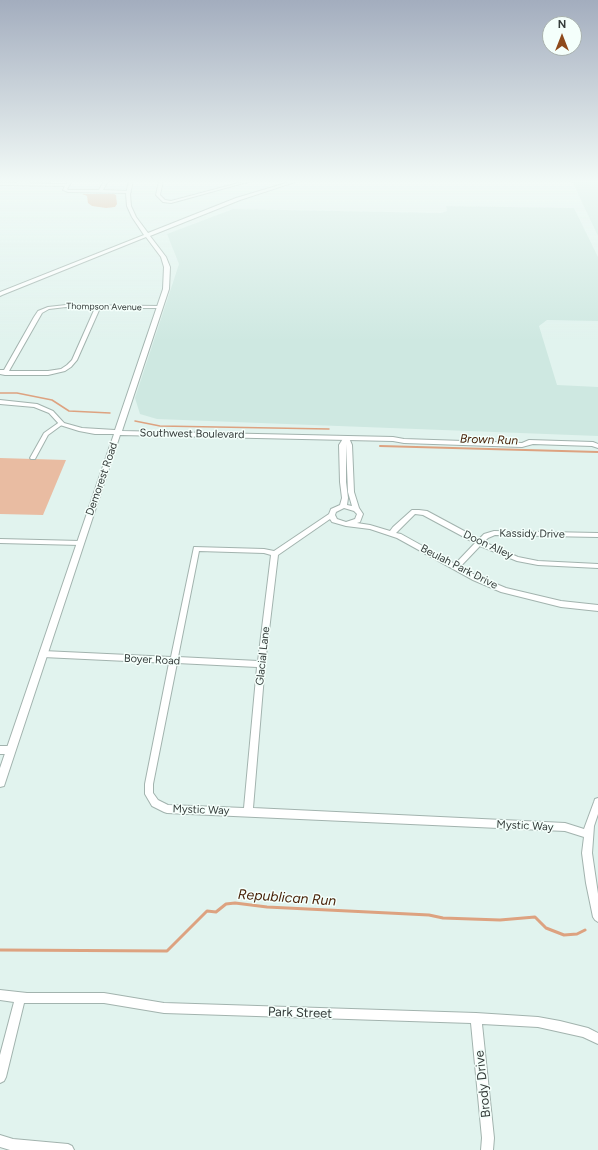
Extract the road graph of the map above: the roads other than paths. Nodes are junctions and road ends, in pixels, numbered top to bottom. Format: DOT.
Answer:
graph roads {
  1 [pos="147,235"];
  2 [pos="0,294"];
  3 [pos="98,306"];
  4 [pos="160,307"];
  5 [pos="3,373"];
  6 [pos="0,402"];
  7 [pos="61,423"];
  8 [pos="118,433"];
  9 [pos="346,438"];
  10 [pos="596,444"];
  11 [pos="33,458"];
  12 [pos="343,506"];
  13 [pos="356,509"];
  14 [pos="332,515"];
  15 [pos="360,518"];
  16 [pos="337,522"];
  17 [pos="320,524"];
  18 [pos="350,524"];
  19 [pos="370,527"];
  20 [pos="392,534"];
  21 [pos="598,535"];
  22 [pos="0,541"];
  23 [pos="80,543"];
  24 [pos="480,543"];
  25 [pos="276,554"];
  26 [pos="598,566"];
  27 [pos="456,567"];
  28 [pos="598,608"];
  29 [pos="43,654"];
  30 [pos="174,661"];
  31 [pos="261,664"];
  32 [pos="0,750"];
  33 [pos="11,750"];
  34 [pos="0,783"];
  35 [pos="598,802"];
  36 [pos="248,812"];
  37 [pos="589,835"];
  38 [pos="598,917"];
  39 [pos="0,995"];
  40 [pos="20,997"];
  41 [pos="476,1018"];
  42 [pos="598,1039"];
  43 [pos="0,1077"];
  44 [pos="0,1141"];
  45 [pos="68,1150"];
  46 [pos="487,1150"];
  1 -- 2 [label="street"];
  1 -- 4 [label="street, Demorest Road"];
  3 -- 4 [label="street, Thompson Avenue"];
  3 -- 5 [label="street, Thompson Avenue"];
  3 -- 5 [label="street"];
  4 -- 8 [label="street, Demorest Road"];
  6 -- 7 [label="street, Southwest Boulevard"];
  7 -- 8 [label="street, Southwest Boulevard"];
  7 -- 11 [label="street"];
  8 -- 9 [label="street, Southwest Boulevard"];
  8 -- 23 [label="street, Demorest Road"];
  9 -- 10 [label="street, Southwest Boulevard"];
  9 -- 12 [label="street"];
  9 -- 13 [label="street"];
  12 -- 13 [label="street"];
  12 -- 14 [label="street"];
  13 -- 15 [label="street"];
  14 -- 16 [label="street"];
  14 -- 17 [label="street"];
  15 -- 18 [label="street"];
  15 -- 19 [label="street, Beulah Park Drive"];
  16 -- 17 [label="street"];
  16 -- 18 [label="street"];
  17 -- 25 [label="street"];
  18 -- 19 [label="street, Beulah Park Drive"];
  19 -- 20 [label="street, Beulah Park Drive"];
  20 -- 24 [label="street, Doon Alley"];
  20 -- 27 [label="street, Beulah Park Drive"];
  21 -- 24 [label="street, Kassidy Drive"];
  22 -- 23 [label="street"];
  23 -- 29 [label="street, Demorest Road"];
  24 -- 26 [label="street, Doon Alley"];
  24 -- 27 [label="street, Kassidy Drive"];
  25 -- 30 [label="street, Mystic Way"];
  25 -- 31 [label="street, Glacial Lane"];
  27 -- 28 [label="street, Beulah Park Drive"];
  29 -- 30 [label="street, Boyer Road"];
  29 -- 33 [label="street, Demorest Road"];
  30 -- 31 [label="street, Boyer Road"];
  30 -- 36 [label="street, Mystic Way"];
  31 -- 36 [label="street, Glacial Lane"];
  32 -- 33 [label="street"];
  33 -- 34 [label="street, Demorest Road"];
  35 -- 37 [label="street"];
  36 -- 37 [label="street, Mystic Way"];
  37 -- 38 [label="street"];
  39 -- 40 [label="street, Park Street"];
  40 -- 41 [label="street, Park Street"];
  40 -- 43 [label="street"];
  41 -- 42 [label="street, Park Street"];
  41 -- 46 [label="street, Brody Drive"];
  44 -- 45 [label="street"];
}
